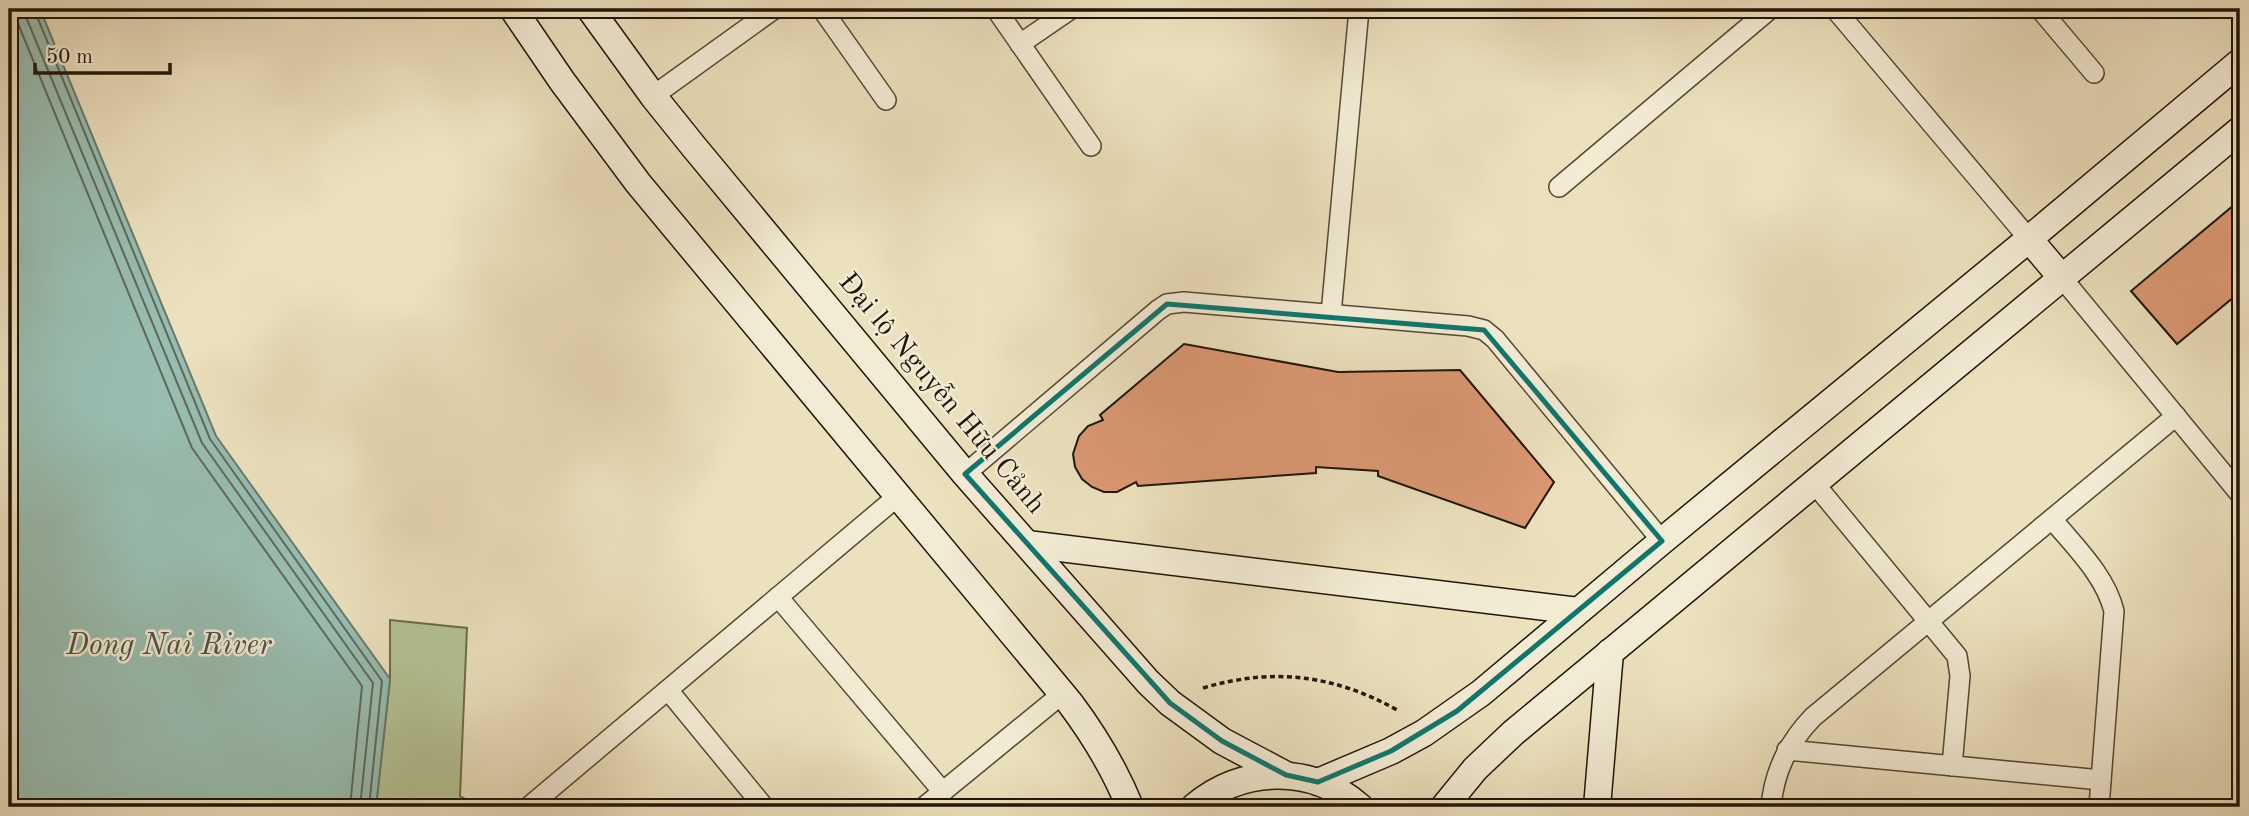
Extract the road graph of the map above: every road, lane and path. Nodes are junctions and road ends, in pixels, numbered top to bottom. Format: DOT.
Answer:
graph roads {
  1 [pos="513,9"];
  2 [pos="590,9"];
  3 [pos="774,9"];
  4 [pos="822,9"];
  5 [pos="996,9"];
  6 [pos="1071,9"];
  7 [pos="1359,9"];
  8 [pos="1770,9"];
  9 [pos="1835,9"];
  10 [pos="2040,9"];
  11 [pos="1020,44"];
  12 [pos="2240,62"];
  13 [pos="2094,73"];
  14 [pos="653,96"];
  15 [pos="886,100"];
  16 [pos="2240,131"];
  17 [pos="1091,146"];
  18 [pos="1559,187"];
  19 [pos="2029,239"];
  20 [pos="2062,278"];
  21 [pos="1331,314"];
  22 [pos="2176,416"];
  23 [pos="965,474"];
  24 [pos="1814,483"];
  25 [pos="2240,494"];
  26 [pos="898,496"];
  27 [pos="2052,519"];
  28 [pos="1661,541"];
  29 [pos="1027,544"];
  30 [pos="778,597"];
  31 [pos="1578,611"];
  32 [pos="1929,621"];
  33 [pos="1610,652"];
  34 [pos="1203,688"];
  35 [pos="668,690"];
  36 [pos="1062,694"];
  37 [pos="1399,711"];
  38 [pos="1787,750"];
  39 [pos="1952,766"];
  40 [pos="1286,775"];
  41 [pos="2101,780"];
  42 [pos="1318,782"];
  43 [pos="943,792"];
  44 [pos="531,805"];
  45 [pos="764,807"];
  46 [pos="924,807"];
  47 [pos="1130,807"];
  48 [pos="1194,807"];
  49 [pos="1360,807"];
  50 [pos="1444,807"];
  51 [pos="1597,807"];
  52 [pos="1771,807"];
  53 [pos="2099,807"];
  1 -- 26 [label="main road"];
  2 -- 14 [label="main road, Đại lộ Nguyễn Hữu Cảnh"];
  3 -- 14 [label="street"];
  4 -- 15 [label="street"];
  5 -- 11 [label="street"];
  6 -- 11 [label="street"];
  7 -- 21 [label="street"];
  8 -- 18 [label="street"];
  9 -- 19 [label="street"];
  10 -- 13 [label="street"];
  11 -- 17 [label="street"];
  12 -- 19 [label="main road"];
  14 -- 23 [label="main road, Đại lộ Nguyễn Hữu Cảnh"];
  16 -- 20 [label="main road"];
  19 -- 20 [label="main road"];
  19 -- 28 [label="main road"];
  20 -- 22 [label="street"];
  20 -- 24 [label="main road"];
  21 -- 23 [label="street"];
  21 -- 28 [label="street"];
  22 -- 25 [label="street"];
  22 -- 27 [label="street"];
  23 -- 29 [label="main road, Đại lộ Nguyễn Hữu Cảnh"];
  24 -- 32 [label="street"];
  24 -- 33 [label="main road"];
  26 -- 30 [label="street"];
  26 -- 36 [label="main road"];
  27 -- 32 [label="street"];
  27 -- 41 [label="street"];
  28 -- 31 [label="main road"];
  29 -- 31 [label="main road"];
  29 -- 40 [label="main road, Đại lộ Nguyễn Hữu Cảnh"];
  30 -- 35 [label="street"];
  30 -- 43 [label="street"];
  31 -- 42 [label="main road"];
  32 -- 38 [label="street"];
  32 -- 39 [label="street"];
  33 -- 50 [label="main road"];
  33 -- 51 [label="main road"];
  34 -- 37 [label="path"];
  35 -- 44 [label="street"];
  35 -- 45 [label="street"];
  36 -- 43 [label="street"];
  36 -- 47 [label="main road"];
  38 -- 39 [label="street"];
  38 -- 52 [label="street"];
  39 -- 41 [label="street"];
  40 -- 42 [label="main road"];
  40 -- 48 [label="main road"];
  41 -- 53 [label="street"];
  42 -- 49 [label="main road"];
  43 -- 46 [label="street"];
}
